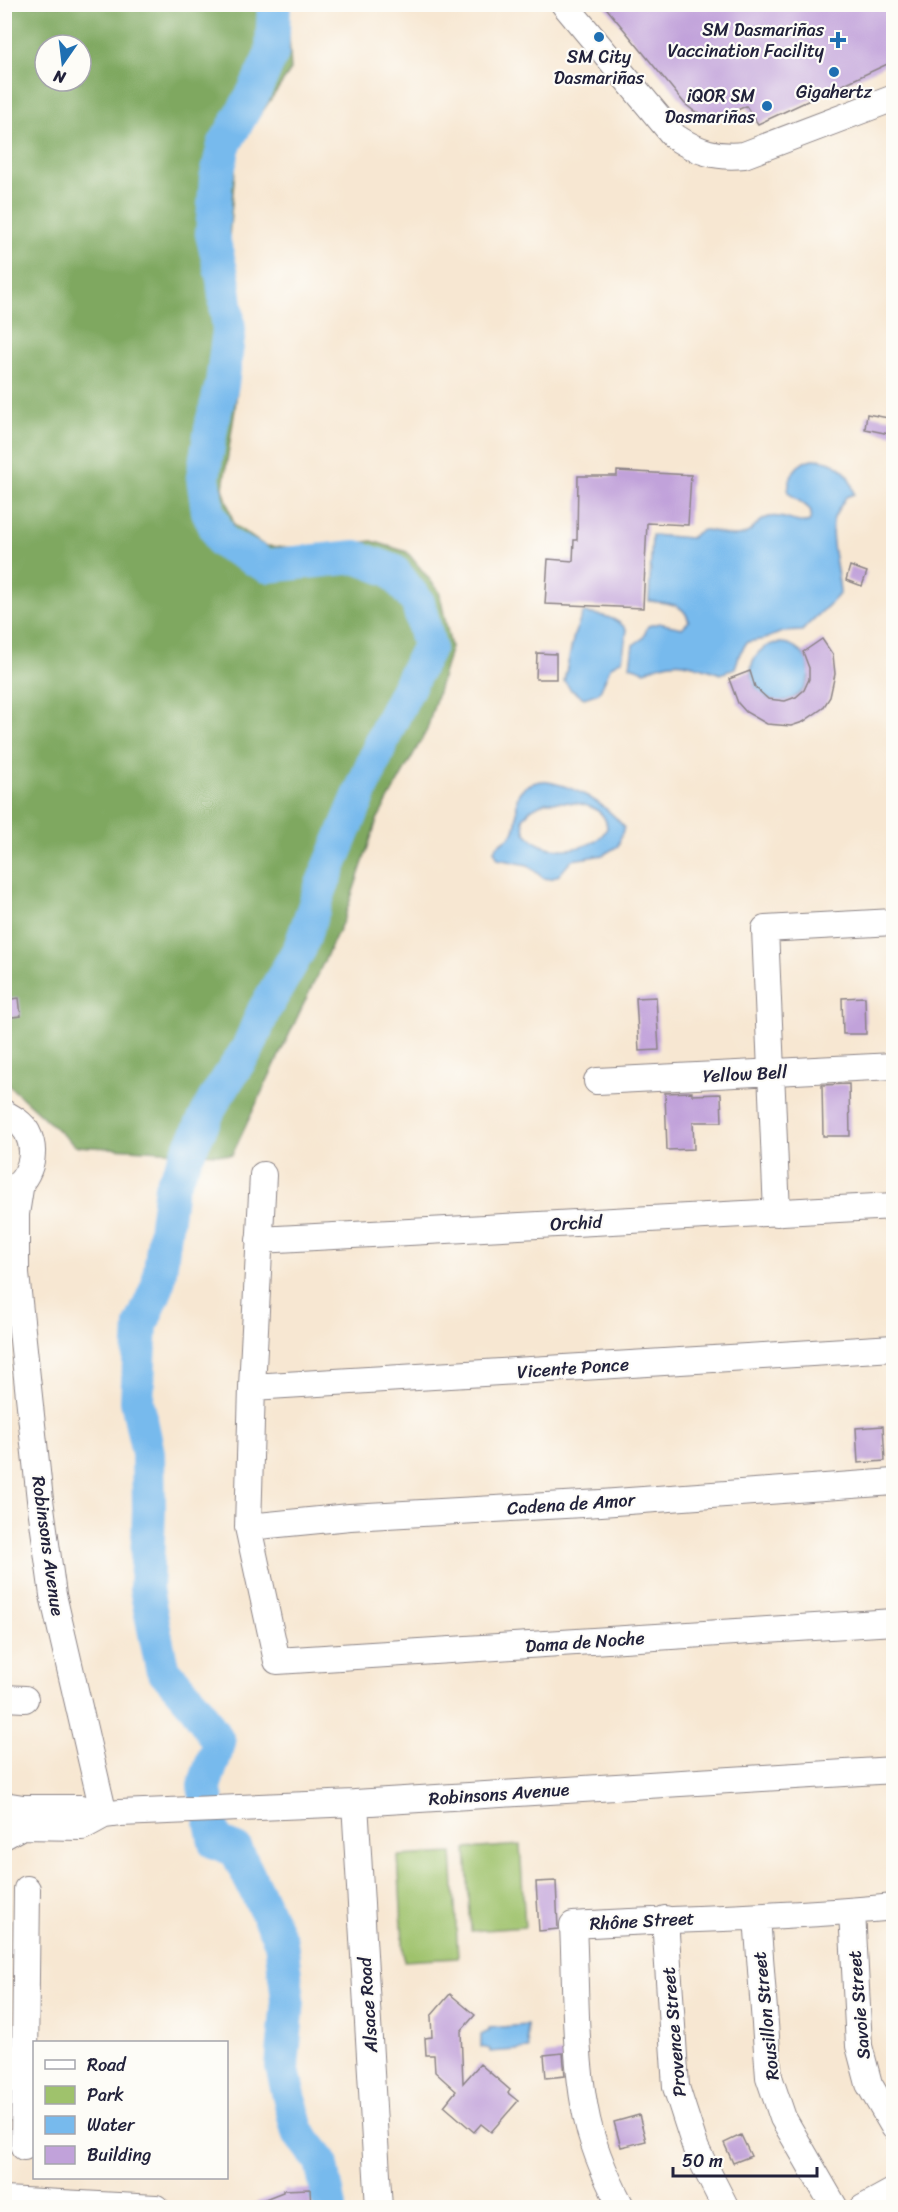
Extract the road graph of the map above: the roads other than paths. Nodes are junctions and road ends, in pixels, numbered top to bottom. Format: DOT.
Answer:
graph roads {
  1 [pos="564,4"];
  2 [pos="894,98"];
  3 [pos="894,922"];
  4 [pos="894,1066"];
  5 [pos="771,1073"];
  6 [pos="597,1081"];
  7 [pos="4,1113"];
  8 [pos="263,1175"];
  9 [pos="13,1187"];
  10 [pos="894,1206"];
  11 [pos="777,1213"];
  12 [pos="259,1240"];
  13 [pos="4,1244"];
  14 [pos="16,1274"];
  15 [pos="894,1348"];
  16 [pos="252,1388"];
  17 [pos="894,1482"];
  18 [pos="248,1527"];
  19 [pos="894,1622"];
  20 [pos="894,1770"];
  21 [pos="355,1803"];
  22 [pos="4,1805"];
  23 [pos="4,1812"];
  24 [pos="112,1814"];
  25 [pos="4,1828"];
  26 [pos="4,1836"];
  27 [pos="27,1889"];
  28 [pos="894,1907"];
  29 [pos="852,1911"];
  30 [pos="757,1917"];
  31 [pos="665,1919"];
  32 [pos="894,2127"];
  33 [pos="21,2147"];
  34 [pos="894,2191"];
  35 [pos="4,2200"];
  36 [pos="156,2208"];
  37 [pos="379,2208"];
  38 [pos="622,2208"];
  39 [pos="726,2208"];
  40 [pos="835,2208"];
  41 [pos="863,2208"];
  1 -- 2 [label="street"];
  3 -- 5 [label="street"];
  4 -- 5 [label="street, Yellow Bell"];
  5 -- 6 [label="street, Yellow Bell"];
  5 -- 11 [label="street"];
  7 -- 9 [label="street, Robinsons Avenue"];
  8 -- 12 [label="street"];
  9 -- 14 [label="street, Robinsons Avenue"];
  10 -- 11 [label="street, Orchid"];
  11 -- 12 [label="street, Orchid"];
  12 -- 16 [label="street"];
  13 -- 14 [label="street, Robinsons Avenue"];
  14 -- 24 [label="street, Robinsons Avenue"];
  15 -- 16 [label="street, Vicente Ponce"];
  16 -- 18 [label="street"];
  17 -- 18 [label="street, Cadena de Amor"];
  18 -- 19 [label="street, Dama de Noche"];
  20 -- 21 [label="street, Robinsons Avenue"];
  21 -- 24 [label="street, Robinsons Avenue"];
  21 -- 37 [label="street, Alsace Road"];
  22 -- 24 [label="street, Robinsons Avenue"];
  23 -- 25 [label="street"];
  24 -- 26 [label="street, Robinsons Avenue"];
  27 -- 33 [label="street"];
  28 -- 29 [label="street, Rhône Street"];
  29 -- 30 [label="street, Rhône Street"];
  29 -- 32 [label="street, Savoie Street"];
  30 -- 31 [label="street, Rhône Street"];
  30 -- 40 [label="street, Rousillon Street"];
  31 -- 38 [label="street, Rhône Street"];
  31 -- 39 [label="street, Provence Street"];
  34 -- 41 [label="street"];
  35 -- 36 [label="street"];
}
